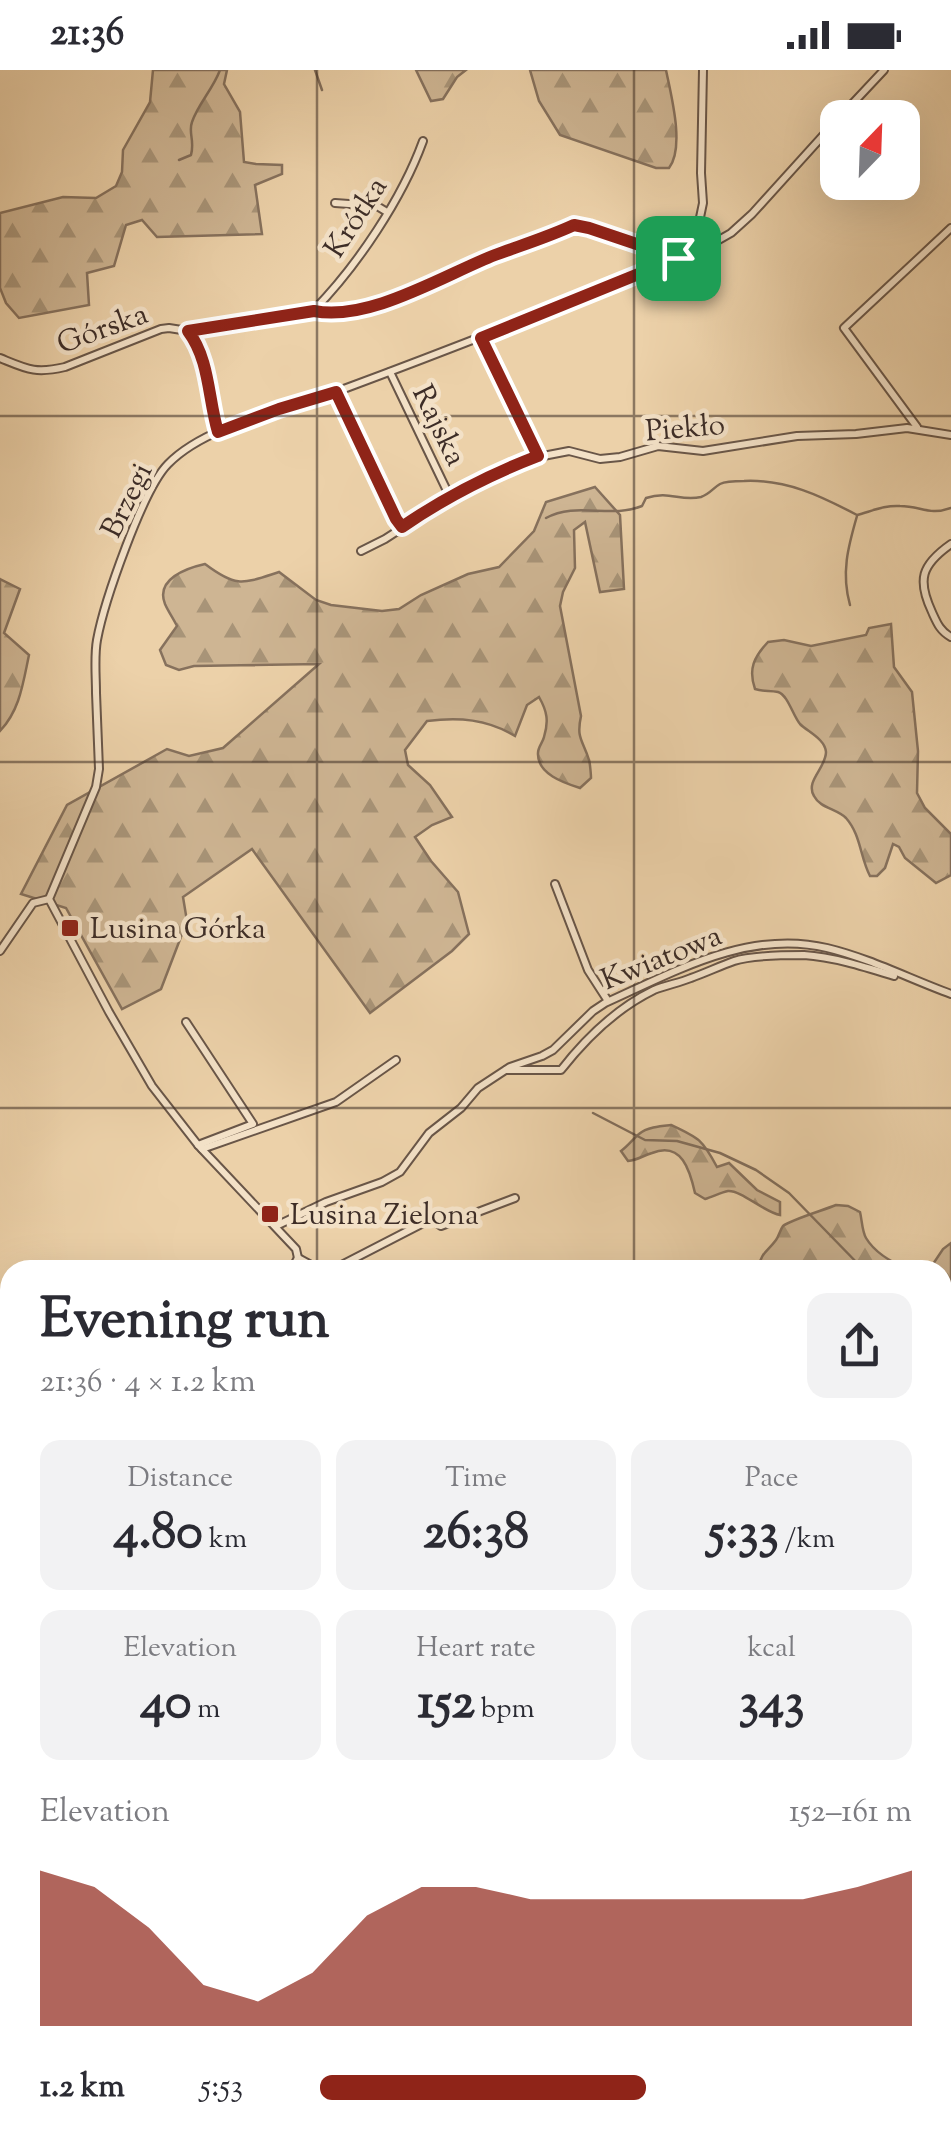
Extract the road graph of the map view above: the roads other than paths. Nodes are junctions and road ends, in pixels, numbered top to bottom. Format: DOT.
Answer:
graph roads {
  1 [pos="703,70"];
  2 [pos="884,70"];
  3 [pos="855,100"];
  4 [pos="820,138"];
  5 [pos="423,141"];
  6 [pos="335,203"];
  7 [pos="387,212"];
  8 [pos="951,228"];
  9 [pos="693,252"];
  10 [pos="678,258"];
  11 [pos="314,311"];
  12 [pos="188,331"];
  13 [pos="481,338"];
  14 [pos="0,358"];
  15 [pos="390,372"];
  16 [pos="336,392"];
  17 [pos="918,428"];
  18 [pos="218,432"];
  19 [pos="951,436"];
  20 [pos="538,456"];
  21 [pos="450,497"];
  22 [pos="402,527"];
  23 [pos="951,544"];
  24 [pos="361,551"];
  25 [pos="951,637"];
  26 [pos="555,884"];
  27 [pos="49,899"];
  28 [pos="0,951"];
  29 [pos="912,979"];
  30 [pos="951,994"];
  31 [pos="608,1001"];
  32 [pos="186,1022"];
  33 [pos="396,1060"];
  34 [pos="505,1069"];
  35 [pos="200,1147"];
  36 [pos="515,1198"];
  37 [pos="276,1226"];
  38 [pos="298,1258"];
  39 [pos="302,1260"];
  40 [pos="351,1260"];
  1 -- 9 [label="street"];
  2 -- 3 [label="street, Brzegi"];
  4 -- 9 [label="street, Brzegi"];
  5 -- 7 [label="street, Krótka"];
  6 -- 7 [label="street"];
  7 -- 11 [label="street, Krótka"];
  8 -- 17 [label="street"];
  9 -- 10 [label="street, Brzegi"];
  10 -- 11 [label="street, Górska"];
  10 -- 13 [label="street, Brzegi"];
  11 -- 12 [label="street, Górska"];
  12 -- 14 [label="street, Górska"];
  12 -- 18 [label="street"];
  13 -- 15 [label="street, Brzegi"];
  13 -- 20 [label="street"];
  15 -- 16 [label="street, Brzegi"];
  15 -- 21 [label="street, Rajska"];
  16 -- 18 [label="street, Brzegi"];
  16 -- 22 [label="street"];
  17 -- 19 [label="street, Piekło"];
  17 -- 20 [label="street, Piekło"];
  18 -- 27 [label="street, Brzegi"];
  20 -- 21 [label="street, Piekło"];
  21 -- 22 [label="street, Piekło"];
  22 -- 24 [label="street, Piekło"];
  23 -- 25 [label="street"];
  26 -- 31 [label="street"];
  27 -- 28 [label="street"];
  27 -- 35 [label="street"];
  29 -- 30 [label="street, Kwiatowa"];
  29 -- 31 [label="street, Kwiatowa"];
  29 -- 34 [label="street"];
  31 -- 34 [label="street, Kwiatowa"];
  32 -- 35 [label="street"];
  33 -- 35 [label="street"];
  34 -- 37 [label="street, Kwiatowa"];
  35 -- 37 [label="street"];
  36 -- 40 [label="street"];
  37 -- 38 [label="street"];
  38 -- 39 [label="street"];
}
